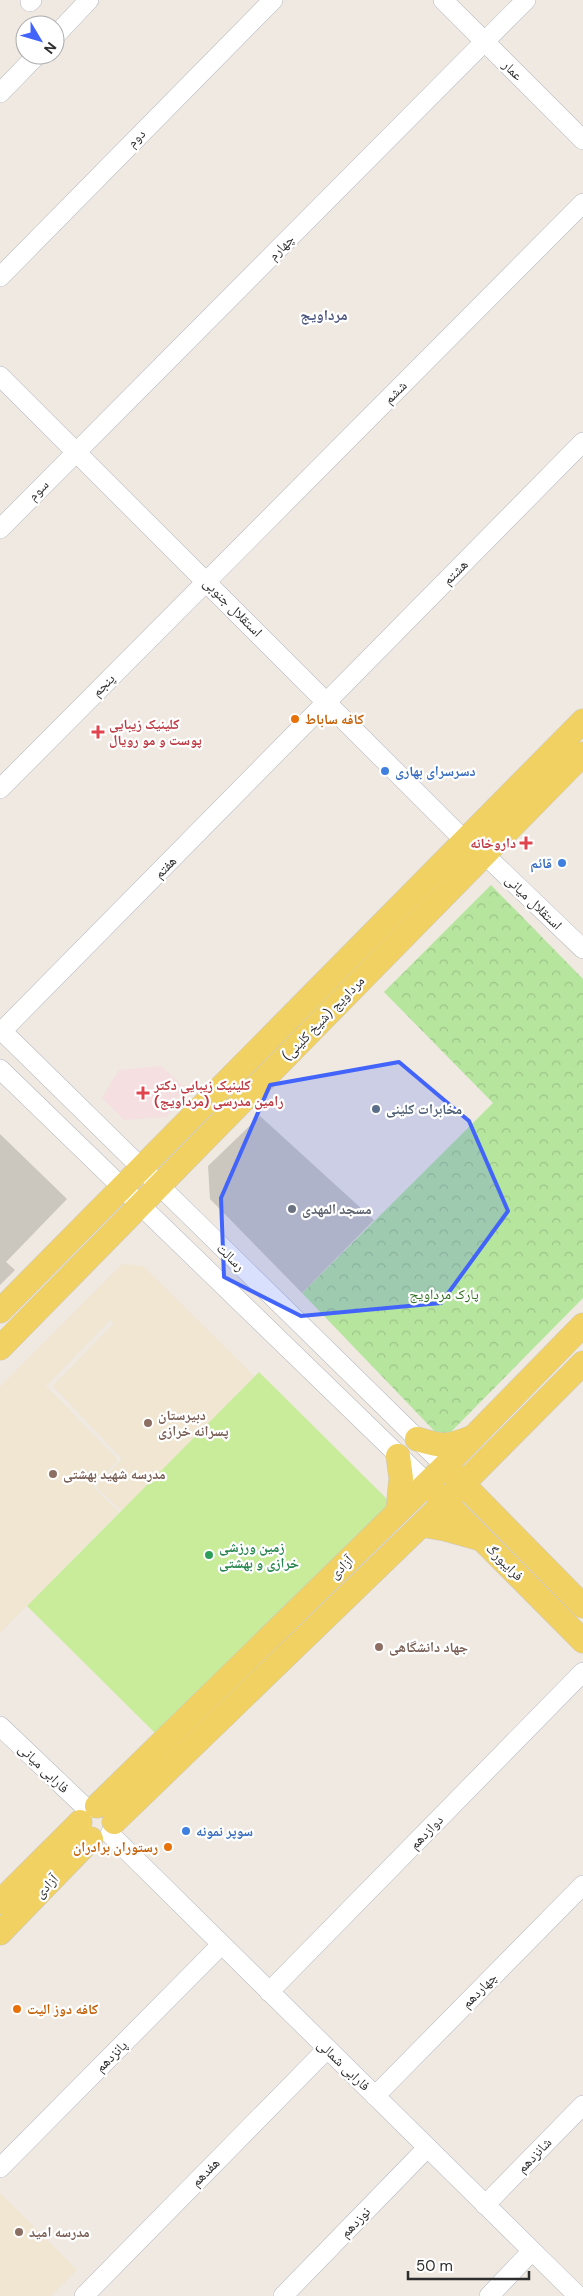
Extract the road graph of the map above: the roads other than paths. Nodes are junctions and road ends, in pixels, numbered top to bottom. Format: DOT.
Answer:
graph roads {
  1 [pos="89,0"];
  2 [pos="272,0"];
  3 [pos="443,0"];
  4 [pos="526,0"];
  5 [pos="65,25"];
  6 [pos="485,42"];
  7 [pos="27,65"];
  8 [pos="0,93"];
  9 [pos="583,140"];
  10 [pos="583,203"];
  11 [pos="0,277"];
  12 [pos="0,376"];
  13 [pos="583,442"];
  14 [pos="76,452"];
  15 [pos="0,529"];
  16 [pos="207,580"];
  17 [pos="327,702"];
  18 [pos="583,721"];
  19 [pos="583,754"];
  20 [pos="0,789"];
  21 [pos="464,840"];
  22 [pos="484,854"];
  23 [pos="583,949"];
  24 [pos="1,1030"];
  25 [pos="0,1068"];
  26 [pos="139,1168"];
  27 [pos="158,1186"];
  28 [pos="120,1187"];
  29 [pos="140,1205"];
  30 [pos="0,1311"];
  31 [pos="583,1325"];
  32 [pos="0,1348"];
  33 [pos="583,1363"];
  34 [pos="474,1436"];
  35 [pos="417,1439"];
  36 [pos="497,1451"];
  37 [pos="398,1456"];
  38 [pos="445,1466"];
  39 [pos="427,1484"];
  40 [pos="463,1485"];
  41 [pos="446,1502"];
  42 [pos="487,1509"];
  43 [pos="398,1511"];
  44 [pos="422,1525"];
  45 [pos="483,1540"];
  46 [pos="583,1606"];
  47 [pos="583,1641"];
  48 [pos="583,1672"];
  49 [pos="0,1726"];
  50 [pos="97,1822"];
  51 [pos="583,1885"];
  52 [pos="0,1902"];
  53 [pos="0,1933"];
  54 [pos="221,1945"];
  55 [pos="269,1992"];
  56 [pos="327,2049"];
  57 [pos="375,2096"];
  58 [pos="583,2105"];
  59 [pos="427,2148"];
  60 [pos="0,2168"];
  61 [pos="485,2205"];
  62 [pos="532,2251"];
  63 [pos="84,2296"];
  64 [pos="283,2296"];
  65 [pos="489,2296"];
  66 [pos="578,2296"];
  1 -- 5 [label="street"];
  2 -- 11 [label="street, دوم"];
  3 -- 6 [label="street, عمار"];
  4 -- 6 [label="street"];
  6 -- 9 [label="street, عمار"];
  6 -- 14 [label="street, چهارم"];
  7 -- 8 [label="street"];
  10 -- 16 [label="street, ششم"];
  12 -- 14 [label="street, استقلال جنوبی"];
  13 -- 17 [label="street, هشتم"];
  14 -- 15 [label="street, سوم"];
  14 -- 16 [label="street, استقلال جنوبی"];
  16 -- 17 [label="street, استقلال جنوبی"];
  16 -- 20 [label="street, پنجم"];
  17 -- 21 [label="street, استقلال جنوبی"];
  17 -- 24 [label="street, هفتم"];
  18 -- 21 [label="main road, مرداویج (شیخ کلینی)"];
  19 -- 22 [label="main road, مرداویج (شیخ کلینی)"];
  21 -- 26 [label="main road, مرداویج (شیخ کلینی)"];
  22 -- 23 [label="street, استقلال میانی"];
  22 -- 27 [label="main road, مرداویج (شیخ کلینی)"];
  24 -- 26 [label="street, رسالت"];
  25 -- 28 [label="street"];
  26 -- 27 [label="street, رسالت"];
  26 -- 28 [label="main road, مرداویج (شیخ کلینی)"];
  27 -- 29 [label="main road, مرداویج (شیخ کلینی)"];
  27 -- 35 [label="street, رسالت"];
  28 -- 29 [label="street"];
  28 -- 30 [label="main road, مرداویج (شیخ کلینی)"];
  29 -- 32 [label="main road, مرداویج (شیخ کلینی)"];
  29 -- 37 [label="street, رسالت"];
  31 -- 34 [label="main road, آزادی"];
  33 -- 36 [label="main road, آزادی"];
  34 -- 35 [label="main road"];
  34 -- 38 [label="main road, آزادی"];
  35 -- 38 [label="street, رسالت"];
  36 -- 40 [label="main road, آزادی"];
  36 -- 42 [label="main road"];
  37 -- 39 [label="street, رسالت"];
  37 -- 43 [label="main road"];
  38 -- 39 [label="main road, آزادی"];
  38 -- 40 [label="main road, رسالت"];
  39 -- 41 [label="main road, فرایبورگ"];
  39 -- 43 [label="main road, آزادی"];
  40 -- 41 [label="main road, آزادی"];
  40 -- 42 [label="main road, فرایبورگ"];
  41 -- 44 [label="main road, آزادی"];
  41 -- 45 [label="main road, فرایبورگ"];
  42 -- 46 [label="main road, فرایبورگ"];
  43 -- 50 [label="main road, آزادی"];
  44 -- 45 [label="main road"];
  44 -- 50 [label="main road, آزادی"];
  45 -- 47 [label="main road, فرایبورگ"];
  48 -- 55 [label="street, دوازدهم"];
  49 -- 50 [label="street, فارابی میانی"];
  50 -- 52 [label="main road, آزادی"];
  50 -- 53 [label="main road, آزادی"];
  50 -- 54 [label="street, فارابی شمالی"];
  51 -- 57 [label="street, چهاردهم"];
  54 -- 55 [label="street, فارابی شمالی"];
  54 -- 60 [label="street, پانزدهم"];
  55 -- 56 [label="street, فارابی شمالی"];
  56 -- 57 [label="street, فارابی شمالی"];
  56 -- 63 [label="street, هفدهم"];
  57 -- 59 [label="street, فارابی شمالی"];
  58 -- 61 [label="street, شانزدهم"];
  59 -- 61 [label="street, فارابی شمالی"];
  59 -- 64 [label="street, نوزدهم"];
  61 -- 62 [label="street, فارابی شمالی"];
  62 -- 65 [label="street"];
  62 -- 66 [label="street, فارابی شمالی"];
}
